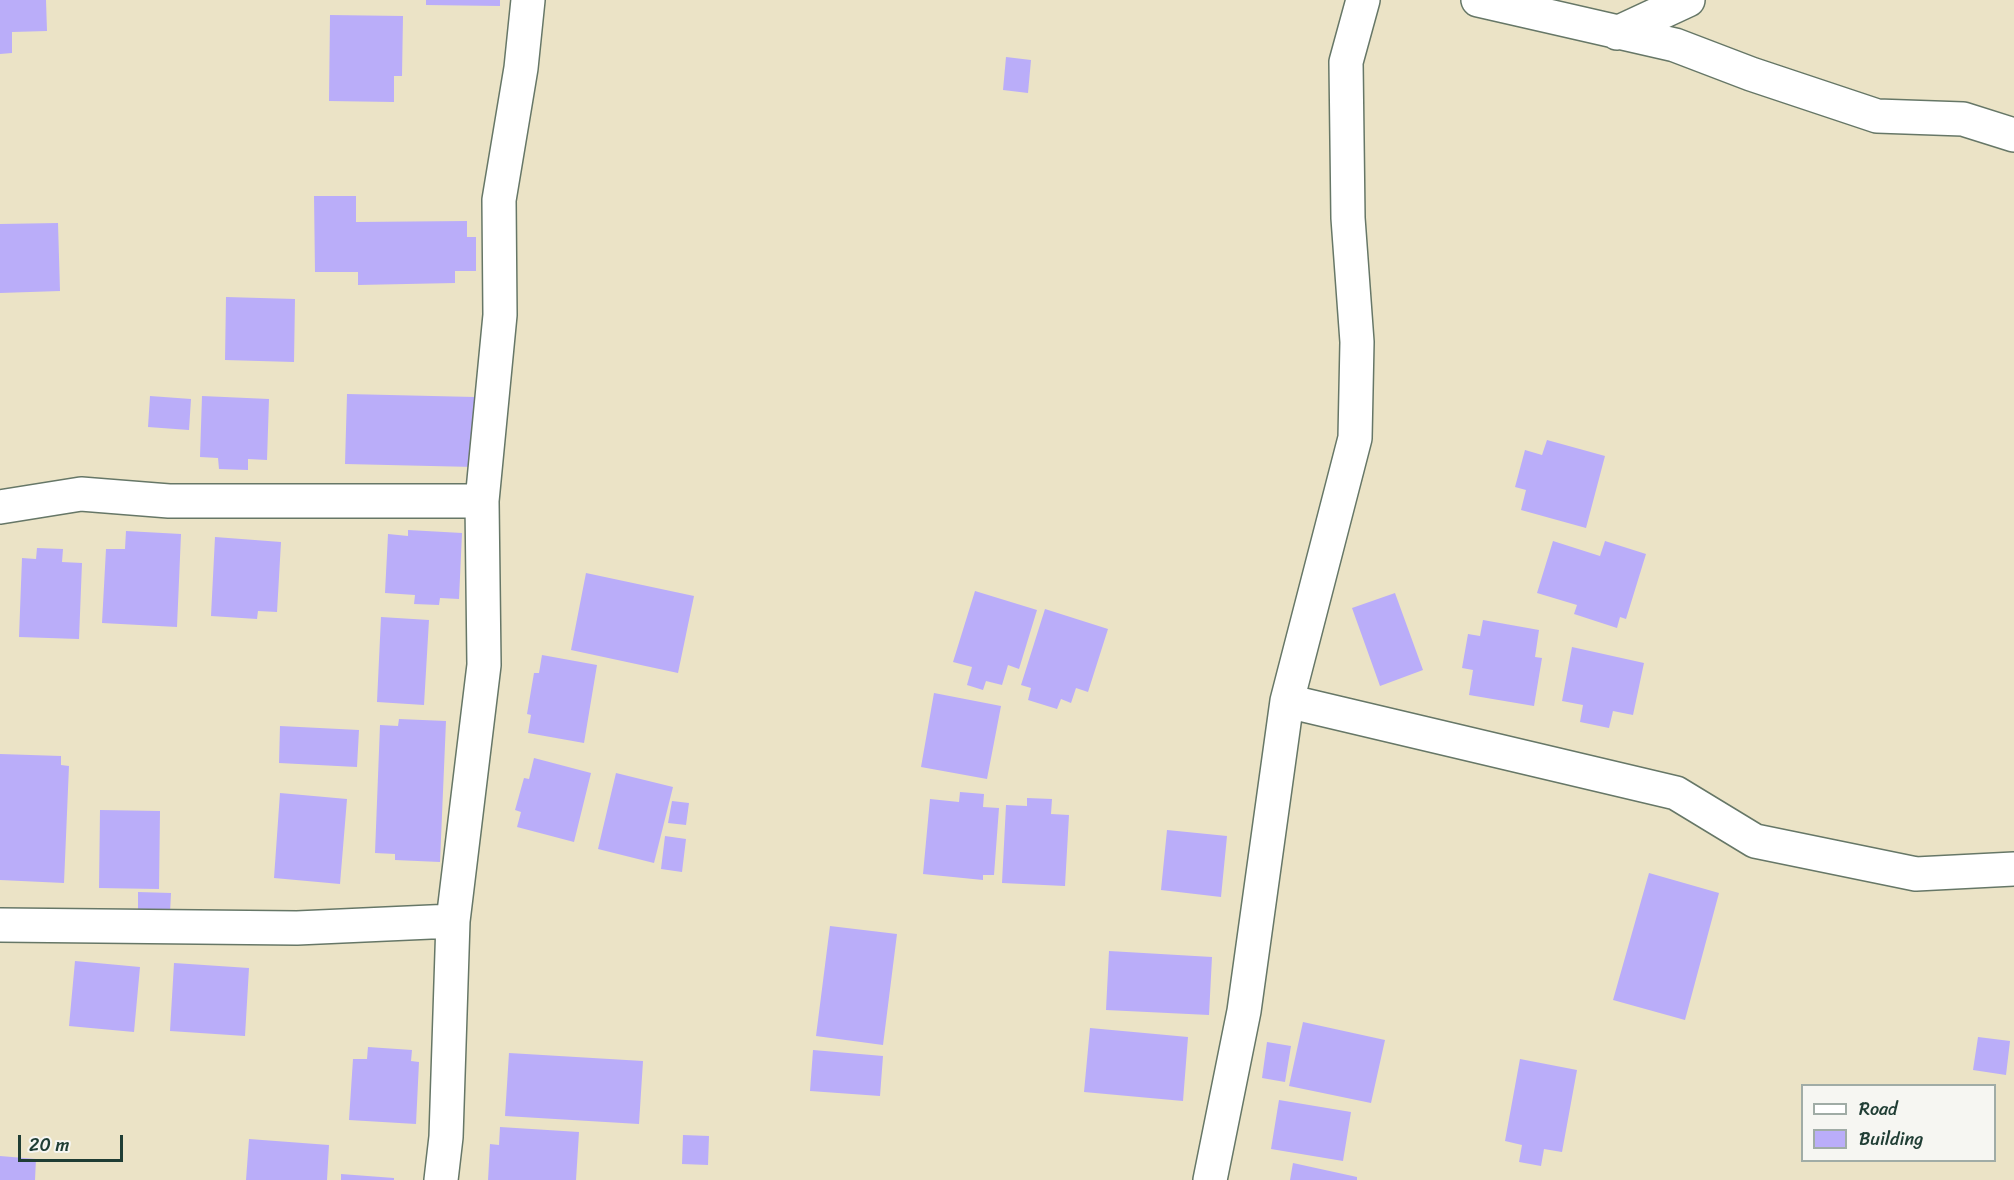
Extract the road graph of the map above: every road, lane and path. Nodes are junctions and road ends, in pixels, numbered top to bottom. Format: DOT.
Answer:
graph roads {
  1 [pos="528,0"];
  2 [pos="1363,0"];
  3 [pos="1478,0"];
  4 [pos="1688,0"];
  5 [pos="1617,33"];
  6 [pos="2014,135"];
  7 [pos="482,501"];
  8 [pos="0,507"];
  9 [pos="1287,701"];
  10 [pos="2014,869"];
  11 [pos="453,921"];
  12 [pos="0,925"];
  13 [pos="441,1180"];
  14 [pos="1210,1180"];
  1 -- 7 [label="street"];
  2 -- 9 [label="street"];
  3 -- 5 [label="street"];
  4 -- 5 [label="street"];
  5 -- 6 [label="street"];
  7 -- 8 [label="street"];
  7 -- 11 [label="street"];
  9 -- 10 [label="street"];
  9 -- 14 [label="street"];
  11 -- 12 [label="street"];
  11 -- 13 [label="street"];
}
